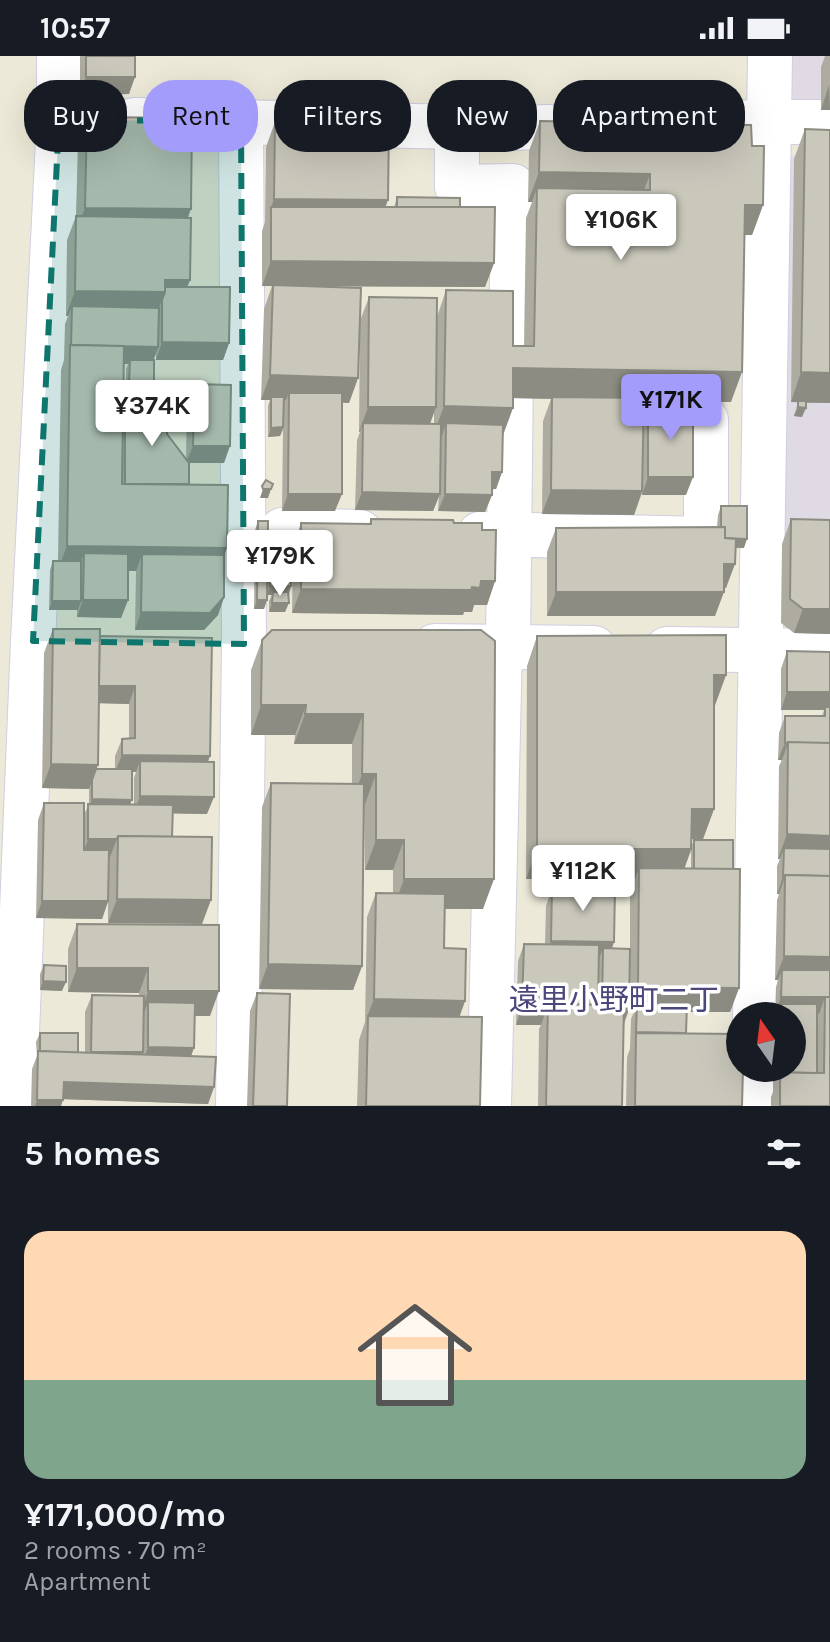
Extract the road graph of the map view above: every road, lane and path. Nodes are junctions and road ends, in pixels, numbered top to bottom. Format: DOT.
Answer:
graph roads {
  1 [pos="59,56"];
  2 [pos="770,56"];
  3 [pos="59,80"];
  4 [pos="258,121"];
  5 [pos="768,122"];
  6 [pos="830,122"];
  7 [pos="427,126"];
  8 [pos="537,127"];
  9 [pos="57,152"];
  10 [pos="241,152"];
  11 [pos="457,152"];
  12 [pos="706,420"];
  13 [pos="282,530"];
  14 [pos="403,533"];
  15 [pos="449,534"];
  16 [pos="509,535"];
  17 [pos="33,641"];
  18 [pos="78,642"];
  19 [pos="198,643"];
  20 [pos="244,644"];
  21 [pos="289,644"];
  22 [pos="394,646"];
  23 [pos="504,647"];
  24 [pos="761,650"];
  25 [pos="830,651"];
  26 [pos="755,1002"];
  27 [pos="754,1082"];
  28 [pos="14,1106"];
  29 [pos="238,1106"];
  30 [pos="489,1106"];
  31 [pos="754,1106"];
  1 -- 3 [label="street"];
  2 -- 5 [label="street"];
  4 -- 7 [label="street"];
  5 -- 6 [label="street"];
  5 -- 8 [label="street"];
  5 -- 24 [label="street"];
  9 -- 17 [label="street"];
  10 -- 20 [label="street"];
  11 -- 16 [label="street"];
  12 -- 16 [label="street"];
  13 -- 14 [label="street"];
  15 -- 16 [label="street"];
  16 -- 23 [label="street"];
  17 -- 18 [label="street"];
  17 -- 28 [label="street"];
  19 -- 20 [label="street"];
  20 -- 21 [label="street"];
  20 -- 29 [label="street"];
  22 -- 23 [label="street"];
  23 -- 24 [label="street"];
  23 -- 30 [label="street"];
  24 -- 25 [label="street"];
  24 -- 26 [label="street"];
  27 -- 31 [label="street"];
}
